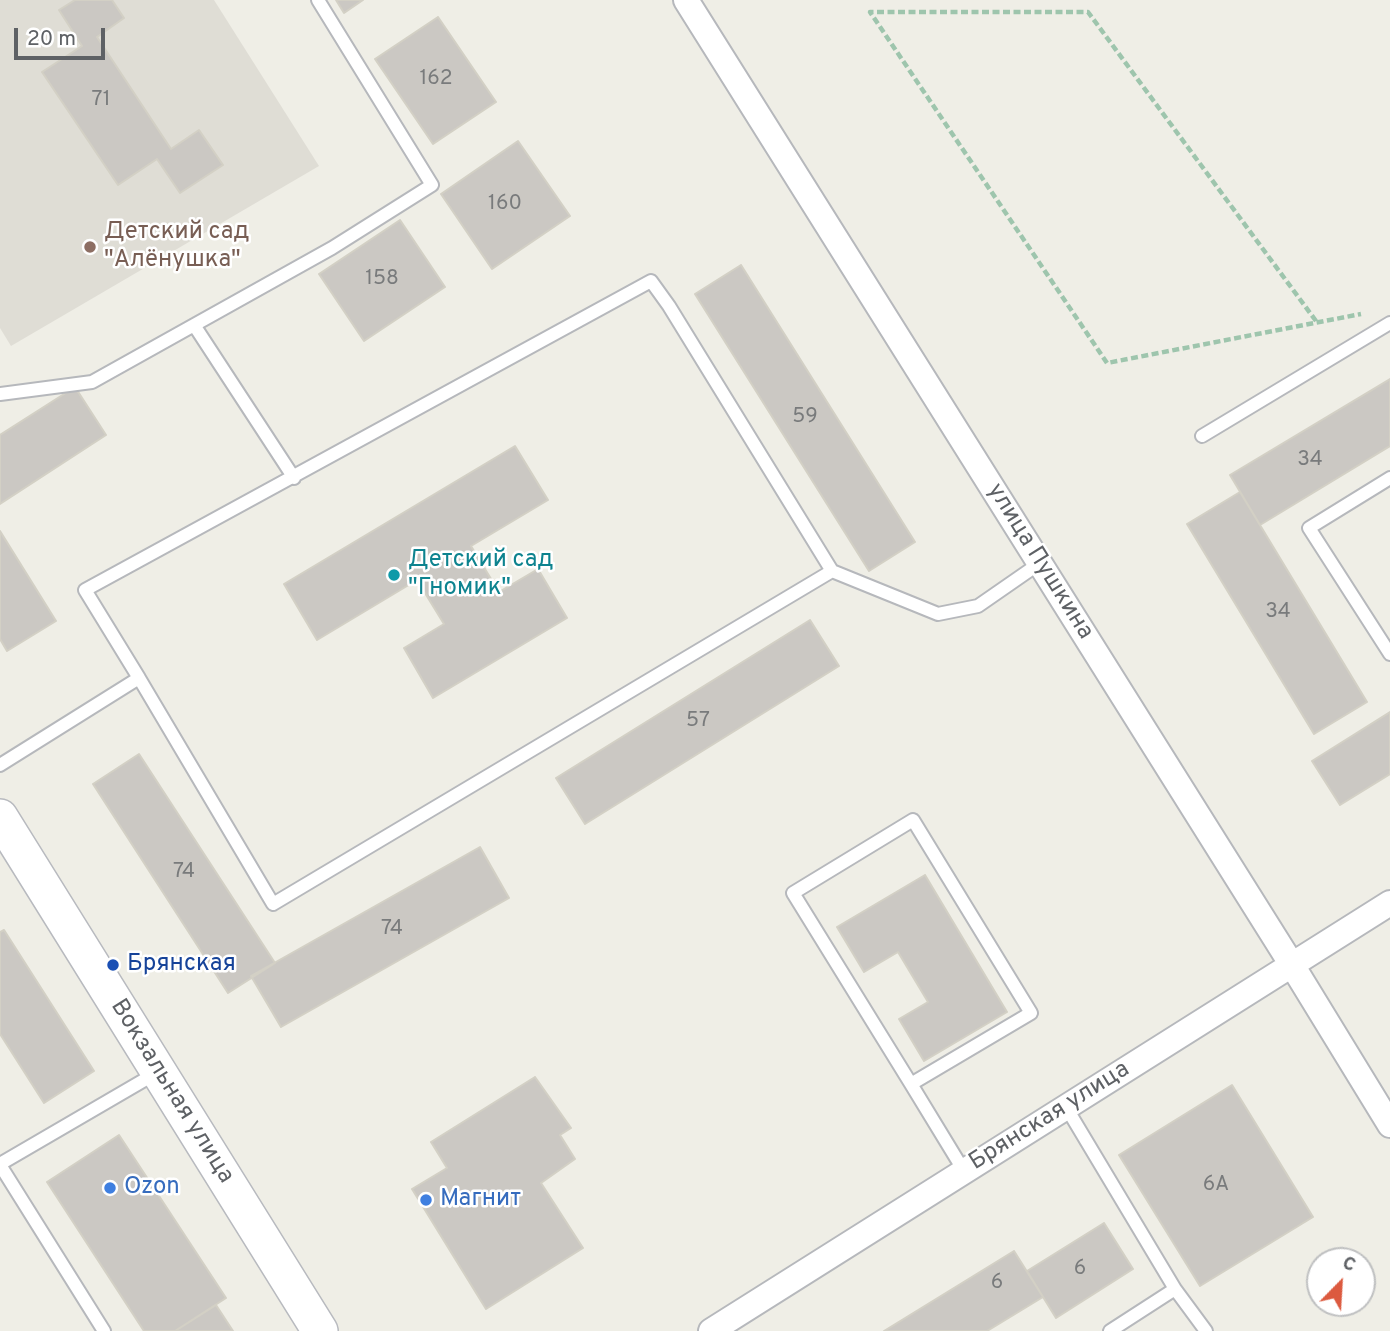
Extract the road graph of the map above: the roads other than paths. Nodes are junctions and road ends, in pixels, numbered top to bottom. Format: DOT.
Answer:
graph roads {
  1 [pos="318,0"];
  2 [pos="687,0"];
  3 [pos="1390,323"];
  4 [pos="194,325"];
  5 [pos="0,394"];
  6 [pos="1202,436"];
  7 [pos="294,478"];
  8 [pos="1390,478"];
  9 [pos="1040,563"];
  10 [pos="832,571"];
  11 [pos="1390,654"];
  12 [pos="139,678"];
  13 [pos="0,765"];
  14 [pos="0,817"];
  15 [pos="1390,903"];
  16 [pos="1292,965"];
  17 [pos="158,1072"];
  18 [pos="911,1084"];
  19 [pos="1066,1107"];
  20 [pos="1390,1125"];
  21 [pos="0,1164"];
  22 [pos="964,1171"];
  23 [pos="1175,1289"];
  24 [pos="104,1331"];
  25 [pos="320,1331"];
  26 [pos="711,1331"];
  27 [pos="1110,1331"];
  28 [pos="1206,1331"];
  1 -- 4 [label="lane"];
  2 -- 9 [label="street, улица Пушкина"];
  3 -- 6 [label="lane"];
  4 -- 5 [label="lane"];
  4 -- 7 [label="lane"];
  7 -- 10 [label="lane"];
  7 -- 12 [label="lane"];
  8 -- 11 [label="lane"];
  9 -- 10 [label="lane"];
  9 -- 16 [label="street, улица Пушкина"];
  10 -- 12 [label="lane"];
  12 -- 13 [label="lane"];
  14 -- 17 [label="main road, Вокзальная улица"];
  15 -- 16 [label="street, Брянская улица"];
  16 -- 19 [label="street, Брянская улица"];
  16 -- 20 [label="street, улица Пушкина"];
  17 -- 21 [label="lane"];
  17 -- 25 [label="main road, Вокзальная улица"];
  18 -- 18 [label="lane"];
  18 -- 22 [label="lane"];
  19 -- 22 [label="street, Брянская улица"];
  19 -- 23 [label="lane"];
  21 -- 24 [label="lane"];
  22 -- 26 [label="street, Брянская улица"];
  23 -- 27 [label="lane"];
  23 -- 28 [label="lane"];
}
